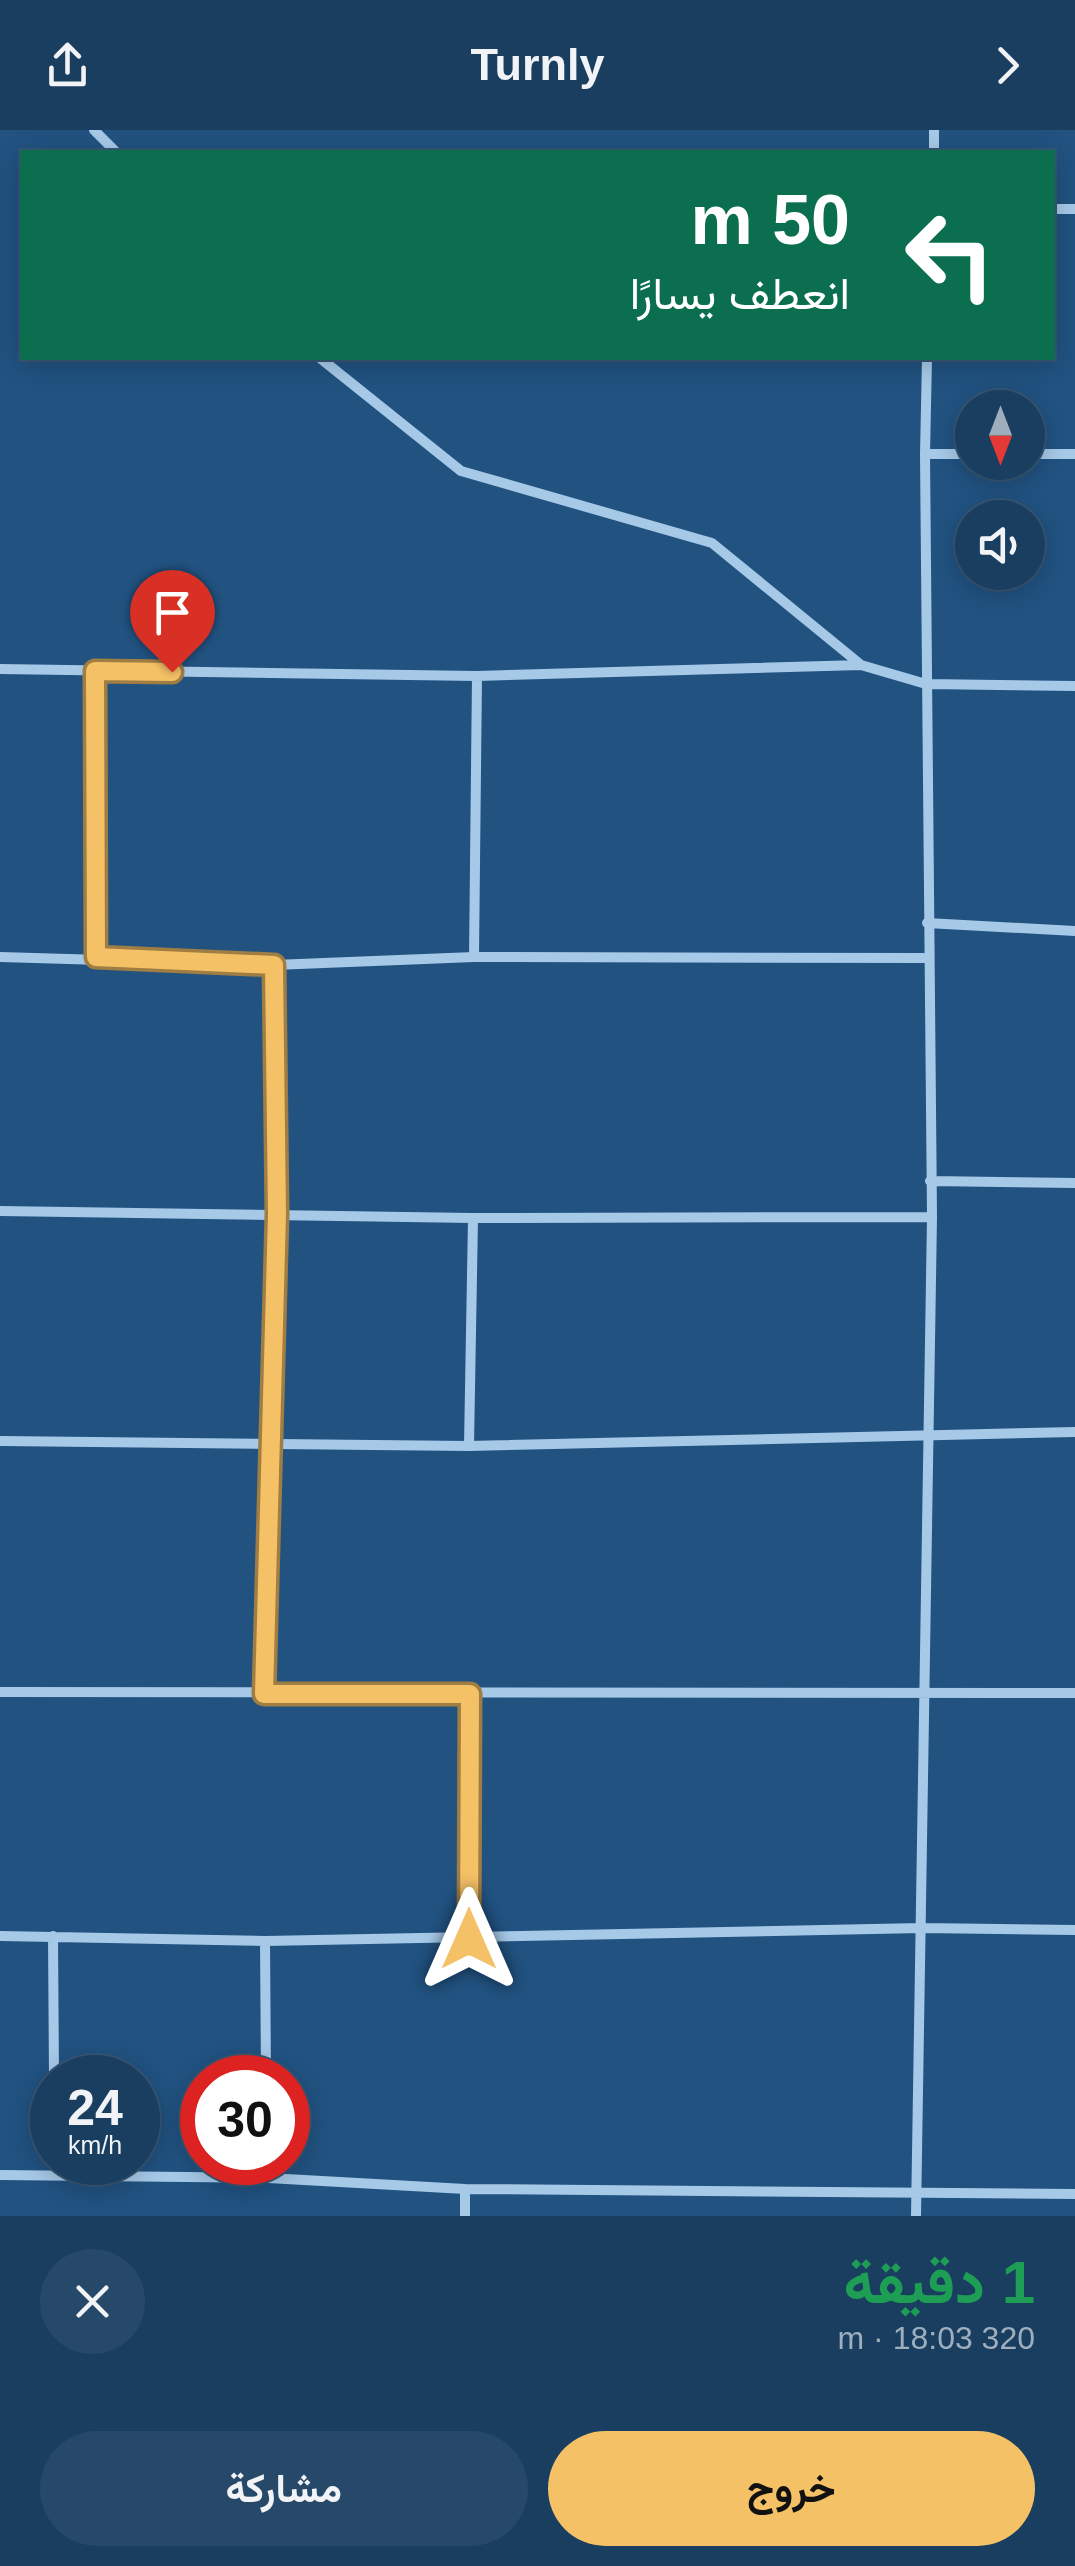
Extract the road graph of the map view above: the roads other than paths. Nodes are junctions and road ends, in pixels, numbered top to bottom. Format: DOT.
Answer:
graph roads {
  1 [pos="94,130"];
  2 [pos="114,150"];
  3 [pos="323,360"];
  4 [pos="928,360"];
  5 [pos="924,454"];
  6 [pos="955,454"];
  7 [pos="1045,454"];
  8 [pos="1075,454"];
  9 [pos="861,665"];
  10 [pos="0,669"];
  11 [pos="95,671"];
  12 [pos="478,676"];
  13 [pos="926,684"];
  14 [pos="1075,686"];
  15 [pos="927,923"];
  16 [pos="1075,931"];
  17 [pos="0,956"];
  18 [pos="96,957"];
  19 [pos="474,957"];
  20 [pos="927,958"];
  21 [pos="274,965"];
  22 [pos="930,1181"];
  23 [pos="1075,1183"];
  24 [pos="0,1211"];
  25 [pos="277,1214"];
  26 [pos="932,1217"];
  27 [pos="473,1218"];
  28 [pos="1075,1432"];
  29 [pos="926,1437"];
  30 [pos="0,1441"];
  31 [pos="272,1446"];
  32 [pos="469,1446"];
  33 [pos="0,1692"];
  34 [pos="1075,1693"];
  35 [pos="264,1694"];
  36 [pos="470,1694"];
  37 [pos="926,1694"];
  38 [pos="922,1928"];
  39 [pos="1075,1930"];
  40 [pos="0,1936"];
  41 [pos="52,1936"];
  42 [pos="469,1939"];
  43 [pos="265,1941"];
  44 [pos="54,2055"];
  45 [pos="266,2055"];
  46 [pos="30,2175"];
  47 [pos="0,2176"];
  48 [pos="310,2180"];
  49 [pos="466,2189"];
  50 [pos="917,2193"];
  51 [pos="1075,2194"];
  52 [pos="465,2216"];
  53 [pos="916,2216"];
  1 -- 2 [label="street"];
  3 -- 9 [label="street"];
  4 -- 5 [label="street"];
  5 -- 6 [label="street"];
  5 -- 13 [label="street"];
  7 -- 8 [label="street"];
  9 -- 12 [label="street"];
  9 -- 13 [label="street"];
  10 -- 11 [label="street"];
  11 -- 12 [label="street"];
  11 -- 18 [label="street"];
  12 -- 19 [label="street"];
  13 -- 14 [label="street"];
  13 -- 15 [label="street"];
  15 -- 16 [label="street"];
  15 -- 20 [label="street"];
  17 -- 18 [label="street"];
  18 -- 21 [label="street"];
  19 -- 20 [label="street"];
  19 -- 21 [label="street"];
  20 -- 22 [label="street"];
  21 -- 25 [label="street"];
  22 -- 23 [label="street"];
  22 -- 26 [label="street"];
  24 -- 25 [label="street"];
  25 -- 27 [label="street"];
  25 -- 31 [label="street"];
  26 -- 27 [label="street"];
  26 -- 29 [label="street"];
  27 -- 32 [label="street"];
  28 -- 29 [label="street"];
  29 -- 32 [label="street"];
  29 -- 37 [label="street"];
  30 -- 31 [label="street"];
  31 -- 32 [label="street"];
  31 -- 35 [label="street"];
  33 -- 35 [label="street"];
  34 -- 37 [label="street"];
  35 -- 36 [label="street"];
  36 -- 37 [label="street"];
  36 -- 42 [label="street"];
  37 -- 38 [label="street"];
  38 -- 39 [label="street"];
  38 -- 42 [label="street"];
  38 -- 50 [label="street"];
  40 -- 41 [label="street"];
  41 -- 43 [label="street"];
  41 -- 44 [label="street"];
  42 -- 43 [label="street"];
  43 -- 45 [label="street"];
  46 -- 47 [label="street"];
  48 -- 49 [label="street"];
  49 -- 50 [label="street"];
  49 -- 52 [label="street"];
  50 -- 51 [label="street"];
  50 -- 53 [label="street"];
}
